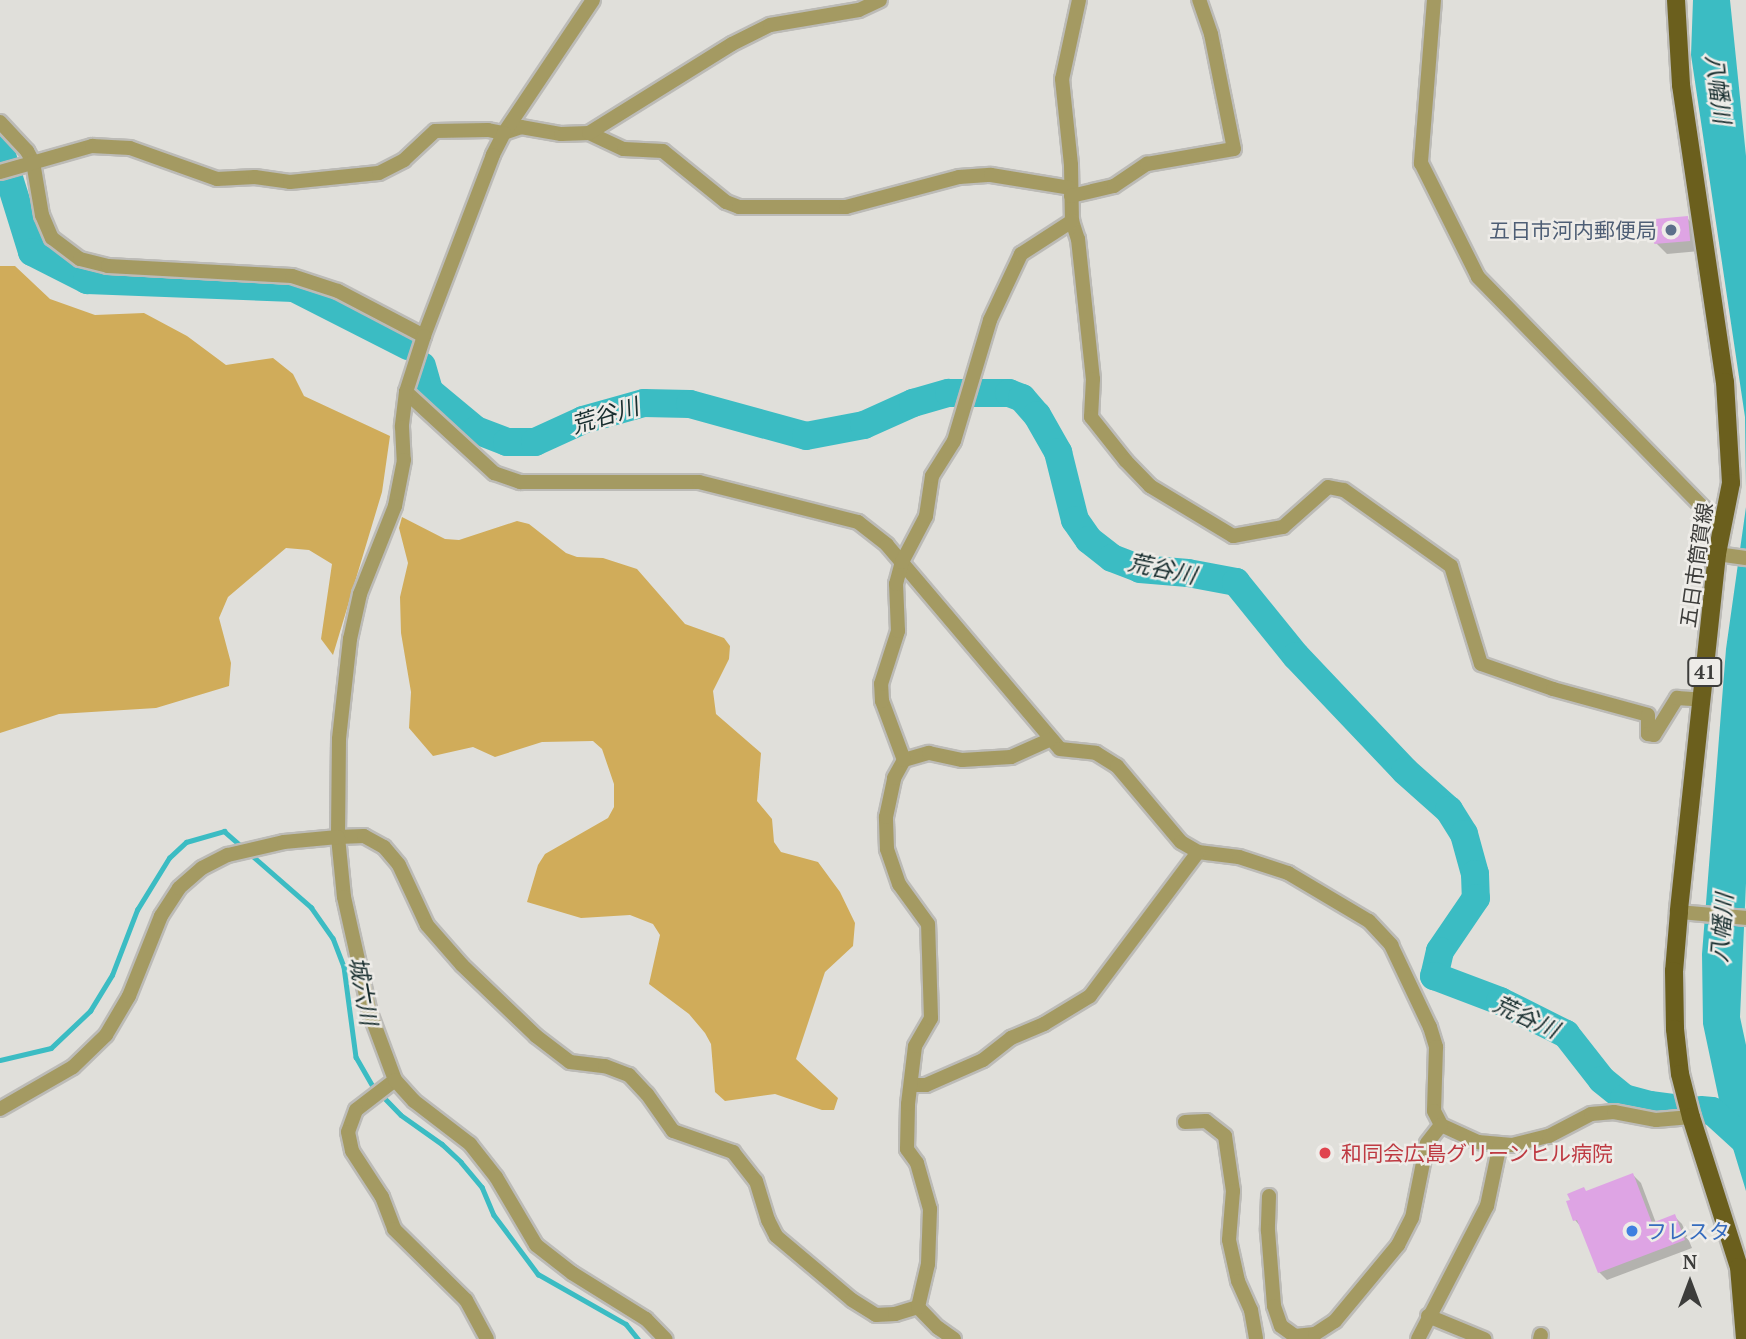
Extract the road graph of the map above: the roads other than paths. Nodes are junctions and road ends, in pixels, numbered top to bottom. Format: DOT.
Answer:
graph roads {
  1 [pos="593,0"];
  2 [pos="880,0"];
  3 [pos="1079,0"];
  4 [pos="1199,0"];
  5 [pos="1434,0"];
  6 [pos="1676,0"];
  7 [pos="0,122"];
  8 [pos="505,133"];
  9 [pos="589,133"];
  10 [pos="29,163"];
  11 [pos="0,172"];
  12 [pos="1070,192"];
  13 [pos="1072,221"];
  14 [pos="424,336"];
  15 [pos="406,392"];
  16 [pos="1718,524"];
  17 [pos="1723,555"];
  18 [pos="1746,558"];
  19 [pos="902,562"];
  20 [pos="1703,699"];
  21 [pos="1049,740"];
  22 [pos="904,760"];
  23 [pos="338,837"];
  24 [pos="1198,852"];
  25 [pos="1685,912"];
  26 [pos="1746,918"];
  27 [pos="392,1082"];
  28 [pos="912,1085"];
  29 [pos="0,1108"];
  30 [pos="1691,1117"];
  31 [pos="1185,1122"];
  32 [pos="1441,1125"];
  33 [pos="1500,1144"];
  34 [pos="1269,1196"];
  35 [pos="918,1307"];
  36 [pos="1428,1315"];
  37 [pos="950,1338"];
  38 [pos="487,1339"];
  39 [pos="665,1339"];
  40 [pos="1256,1339"];
  41 [pos="1418,1339"];
  42 [pos="1485,1339"];
  43 [pos="1745,1339"];
  1 -- 8 [label="street"];
  2 -- 9 [label="street"];
  3 -- 12 [label="street"];
  4 -- 12 [label="street"];
  5 -- 16 [label="street"];
  6 -- 16 [label="main road, 五日市筒賀線 / 41"];
  7 -- 10 [label="street"];
  8 -- 9 [label="street"];
  8 -- 10 [label="street"];
  8 -- 14 [label="street"];
  9 -- 12 [label="street"];
  10 -- 11 [label="street"];
  10 -- 14 [label="street"];
  12 -- 13 [label="street"];
  13 -- 19 [label="street"];
  13 -- 20 [label="street"];
  14 -- 15 [label="street"];
  15 -- 19 [label="street"];
  15 -- 23 [label="street"];
  16 -- 17 [label="main road, 五日市筒賀線 / 41"];
  17 -- 18 [label="street"];
  17 -- 20 [label="main road, 五日市筒賀線 / 41"];
  19 -- 21 [label="street"];
  19 -- 22 [label="street"];
  20 -- 25 [label="main road, 五日市筒賀線 / 41"];
  21 -- 22 [label="street"];
  21 -- 24 [label="street"];
  22 -- 28 [label="street"];
  23 -- 27 [label="street"];
  23 -- 29 [label="street"];
  23 -- 35 [label="street"];
  24 -- 28 [label="street"];
  24 -- 32 [label="street"];
  25 -- 26 [label="street"];
  25 -- 30 [label="main road, 五日市筒賀線 / 41"];
  27 -- 38 [label="street"];
  27 -- 39 [label="street"];
  28 -- 35 [label="street"];
  30 -- 33 [label="street"];
  30 -- 43 [label="main road, 五日市筒賀線 / 41"];
  31 -- 40 [label="street"];
  32 -- 33 [label="street"];
  32 -- 34 [label="street"];
  33 -- 36 [label="street"];
  35 -- 37 [label="street"];
  36 -- 41 [label="street"];
  36 -- 42 [label="street"];
}
